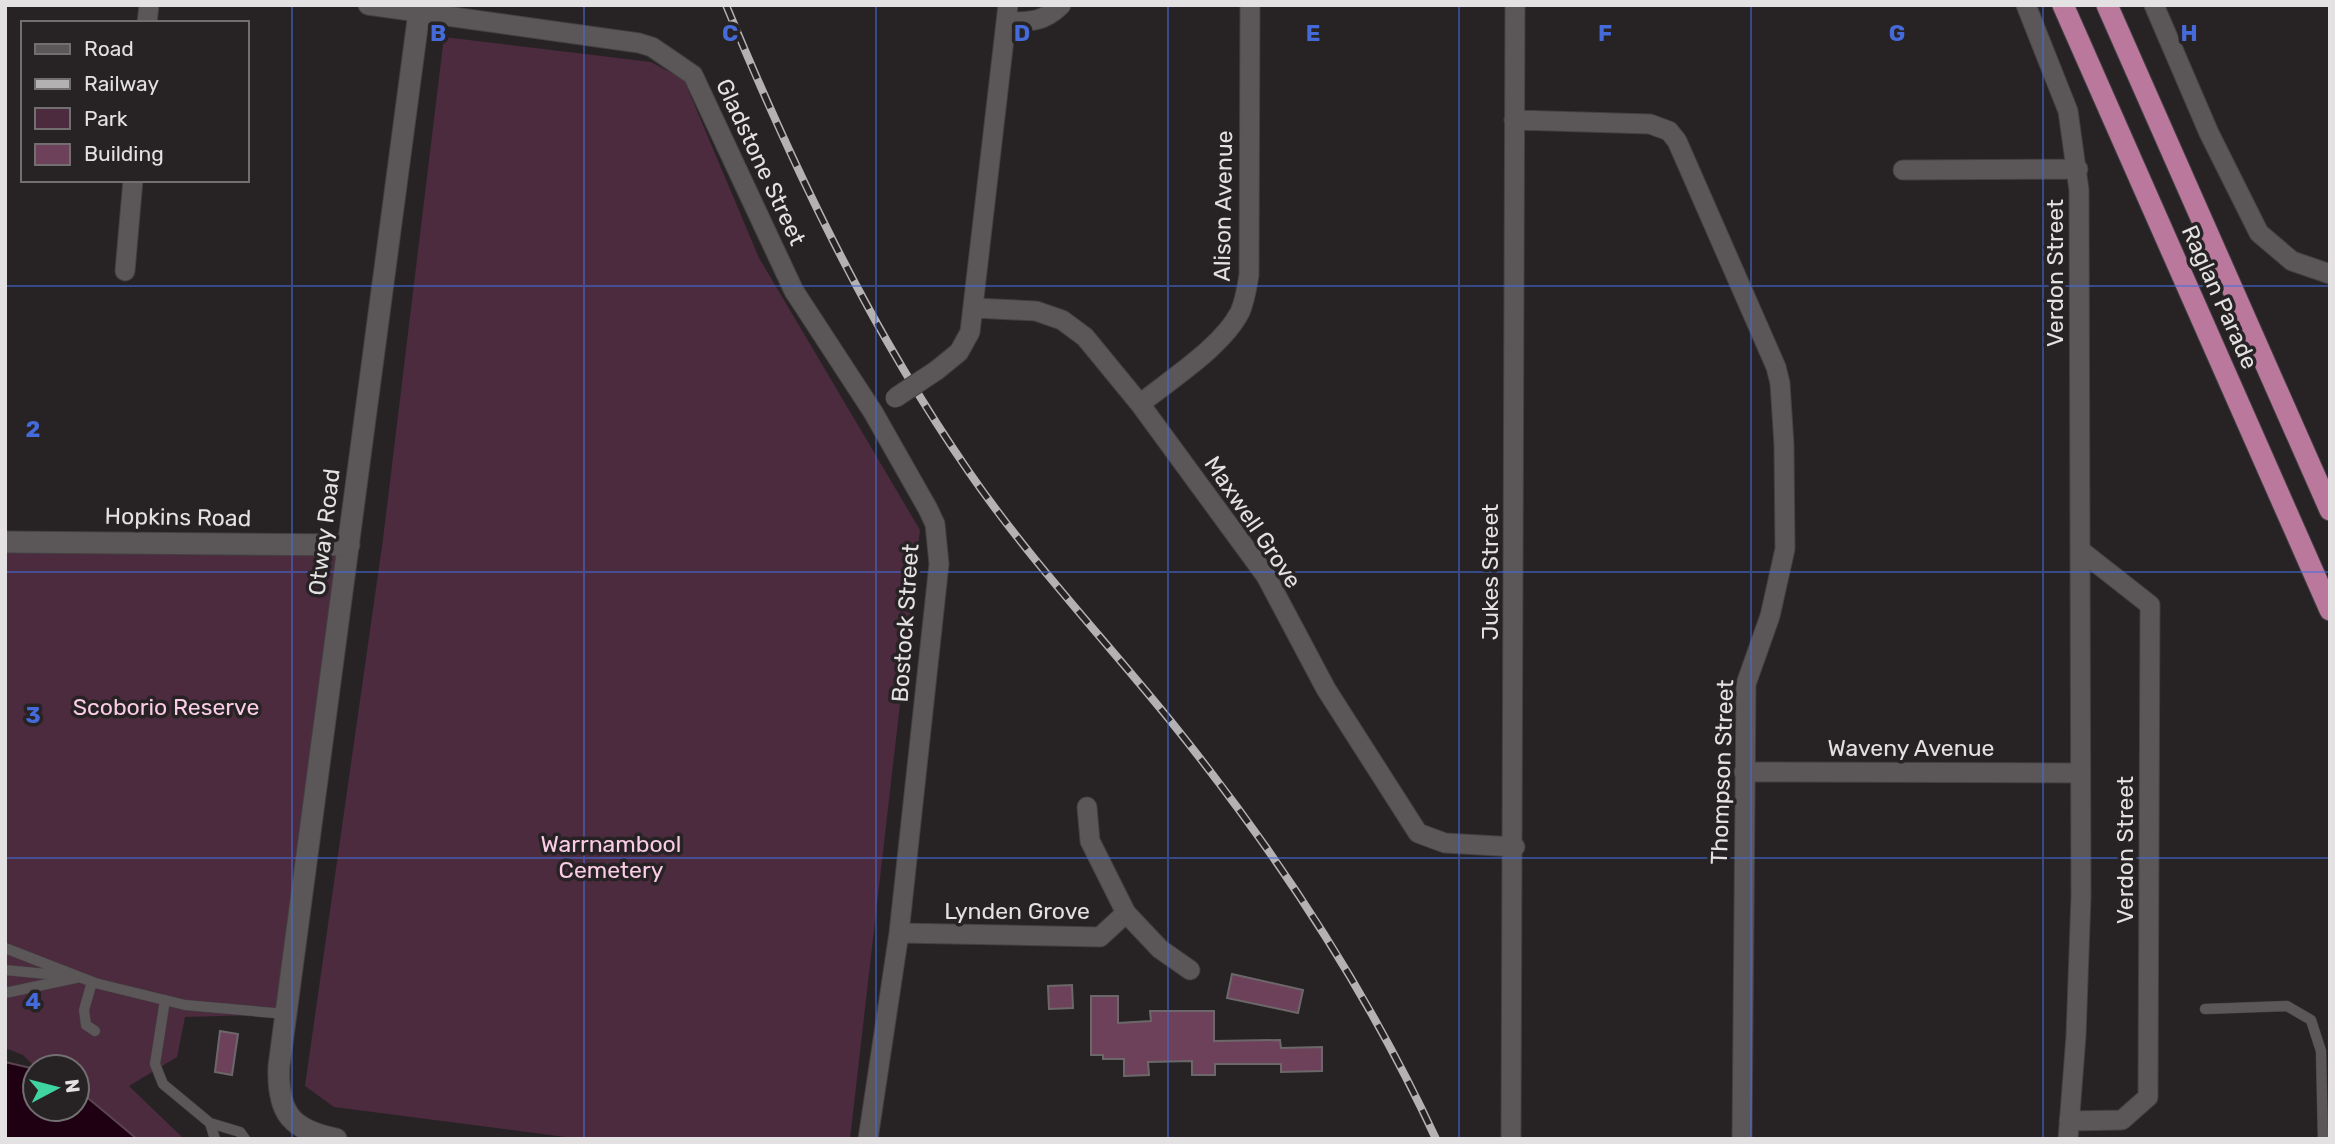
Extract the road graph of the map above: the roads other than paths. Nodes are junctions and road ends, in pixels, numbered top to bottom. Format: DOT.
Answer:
graph roads {
  1 [pos="368,5"];
  2 [pos="1061,5"];
  3 [pos="1250,5"];
  4 [pos="1515,5"];
  5 [pos="2026,5"];
  6 [pos="2063,5"];
  7 [pos="2107,5"];
  8 [pos="2154,5"];
  9 [pos="419,9"];
  10 [pos="1007,13"];
  11 [pos="1514,120"];
  12 [pos="2078,169"];
  13 [pos="1903,170"];
  14 [pos="133,182"];
  15 [pos="125,271"];
  16 [pos="2330,274"];
  17 [pos="975,309"];
  18 [pos="1140,404"];
  19 [pos="873,412"];
  20 [pos="2330,510"];
  21 [pos="5,542"];
  22 [pos="349,545"];
  23 [pos="2080,550"];
  24 [pos="2330,610"];
  25 [pos="1744,772"];
  26 [pos="2079,773"];
  27 [pos="1087,807"];
  28 [pos="1515,847"];
  29 [pos="1126,913"];
  30 [pos="899,933"];
  31 [pos="5,948"];
  32 [pos="5,970"];
  33 [pos="1190,970"];
  34 [pos="80,977"];
  35 [pos="92,982"];
  36 [pos="5,993"];
  37 [pos="164,999"];
  38 [pos="2205,1009"];
  39 [pos="286,1014"];
  40 [pos="95,1031"];
  41 [pos="2325,1051"];
  42 [pos="210,1123"];
  43 [pos="2069,1130"];
  44 [pos="215,1139"];
  45 [pos="244,1139"];
  46 [pos="336,1139"];
  47 [pos="868,1139"];
  48 [pos="1511,1139"];
  49 [pos="1742,1139"];
  50 [pos="2322,1139"];
  1 -- 9 [label="street, Gladstone Street"];
  2 -- 10 [label="street"];
  3 -- 18 [label="street, Alison Avenue"];
  4 -- 11 [label="street, Jukes Street"];
  5 -- 12 [label="street, Verdon Street"];
  6 -- 24 [label="highway, Raglan Parade"];
  7 -- 20 [label="highway, Raglan Parade"];
  8 -- 16 [label="street"];
  9 -- 19 [label="street, Gladstone Street"];
  9 -- 22 [label="street, Otway Road"];
  10 -- 17 [label="street"];
  11 -- 25 [label="street, Thompson Street"];
  11 -- 28 [label="street, Jukes Street"];
  12 -- 13 [label="street"];
  12 -- 23 [label="street, Verdon Street"];
  14 -- 15 [label="street"];
  17 -- 18 [label="street, Maxwell Grove"];
  17 -- 19 [label="street, bridge"];
  18 -- 28 [label="street, Maxwell Grove"];
  19 -- 30 [label="street, Bostock Street"];
  21 -- 22 [label="street, Hopkins Road"];
  22 -- 39 [label="street, Otway Road"];
  23 -- 26 [label="street, Verdon Street"];
  23 -- 43 [label="street, Verdon Street"];
  25 -- 26 [label="street, Waveny Avenue"];
  25 -- 49 [label="street, Thompson Street"];
  26 -- 43 [label="street, Verdon Street"];
  27 -- 29 [label="street, Lynden Grove"];
  28 -- 48 [label="street, Jukes Street"];
  29 -- 30 [label="street, Lynden Grove"];
  29 -- 33 [label="street, Lynden Grove"];
  30 -- 47 [label="street, Bostock Street"];
  31 -- 34 [label="lane"];
  32 -- 34 [label="lane"];
  34 -- 35 [label="lane"];
  34 -- 36 [label="lane"];
  35 -- 37 [label="lane"];
  35 -- 40 [label="lane"];
  37 -- 39 [label="lane"];
  37 -- 42 [label="lane"];
  38 -- 41 [label="lane"];
  39 -- 46 [label="street, Otway Road"];
  41 -- 50 [label="lane"];
  42 -- 44 [label="lane"];
  42 -- 45 [label="lane"];
}
